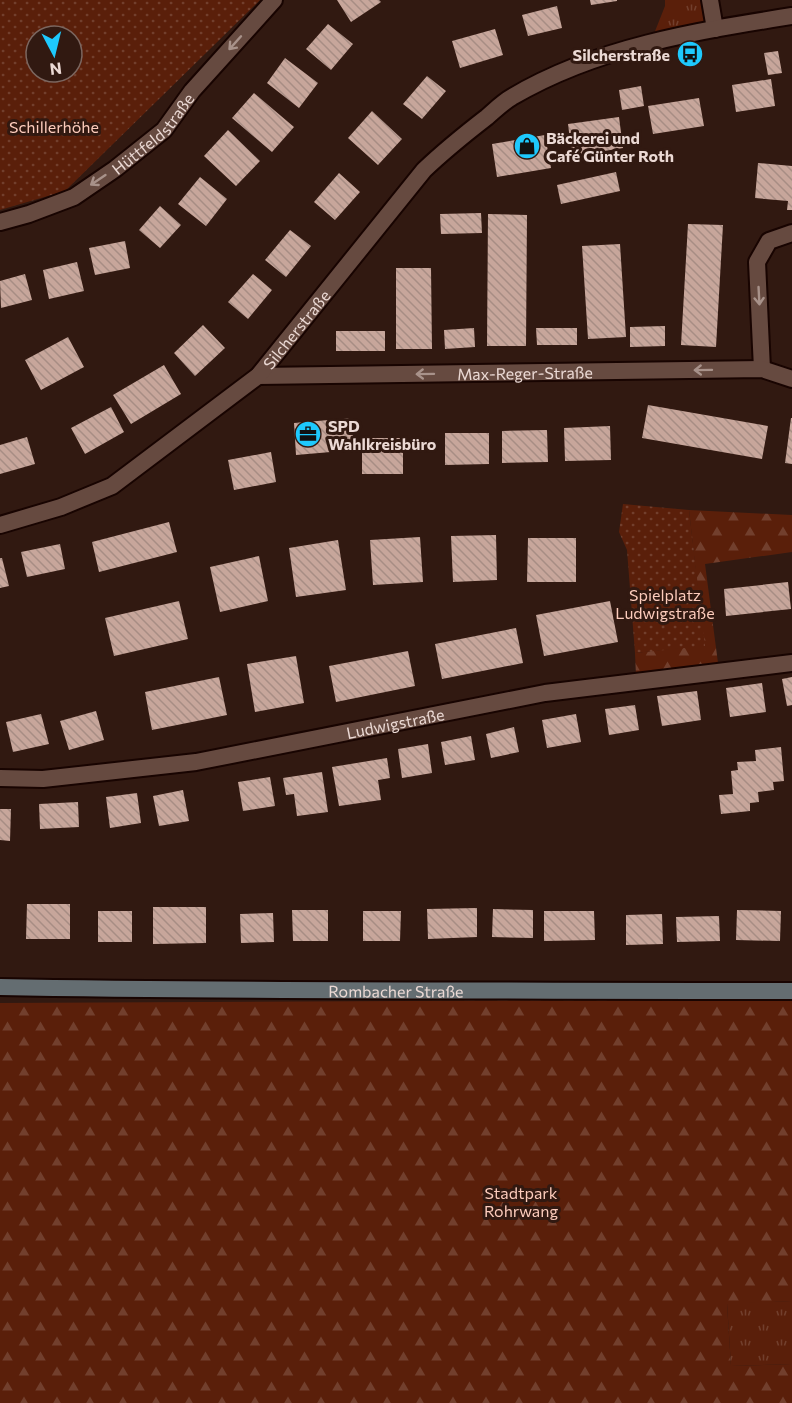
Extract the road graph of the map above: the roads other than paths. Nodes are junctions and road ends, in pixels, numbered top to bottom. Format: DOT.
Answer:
graph roads {
  1 [pos="274,0"];
  2 [pos="710,0"];
  3 [pos="792,16"];
  4 [pos="715,29"];
  5 [pos="0,222"];
  6 [pos="792,233"];
  7 [pos="762,369"];
  8 [pos="258,376"];
  9 [pos="792,379"];
  10 [pos="0,525"];
  11 [pos="792,663"];
  12 [pos="0,778"];
  13 [pos="0,987"];
  14 [pos="792,991"];
  1 -- 5 [label="street, Hüttfeldstraße, one-way"];
  2 -- 4 [label="street"];
  3 -- 4 [label="street, Silcherstraße"];
  4 -- 8 [label="street, Silcherstraße"];
  6 -- 7 [label="street, one-way"];
  7 -- 8 [label="street, Max-Reger-Straße, one-way"];
  7 -- 9 [label="street, Max-Reger-Straße"];
  8 -- 10 [label="street, Silcherstraße"];
  11 -- 12 [label="street, Ludwigstraße"];
  13 -- 14 [label="main road, Rombacher Straße"];
}
